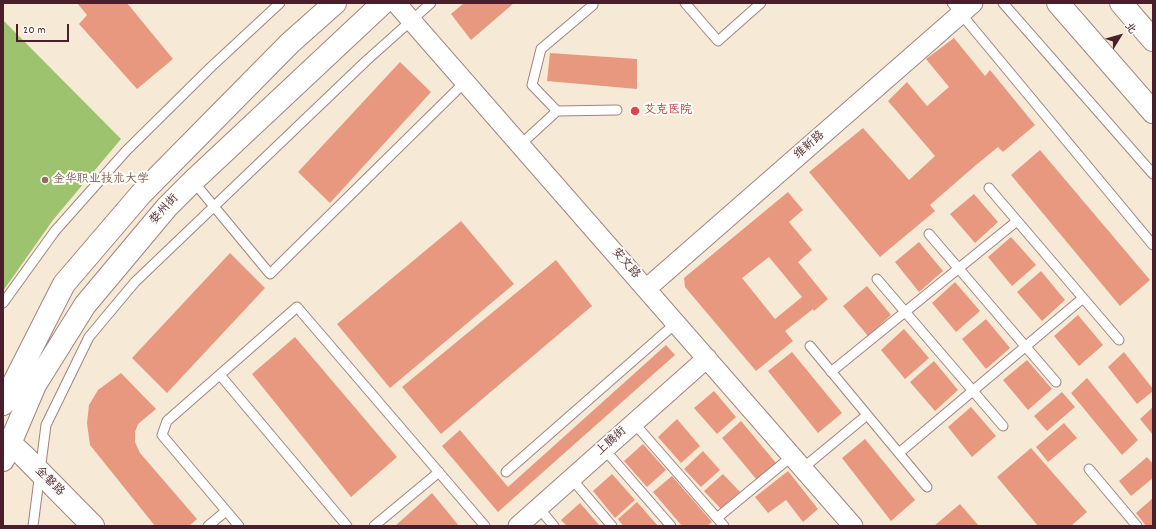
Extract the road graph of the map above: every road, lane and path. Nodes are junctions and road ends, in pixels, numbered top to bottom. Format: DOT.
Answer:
graph roads {
  1 [pos="280,3"];
  2 [pos="335,3"];
  3 [pos="382,3"];
  4 [pos="396,3"];
  5 [pos="431,3"];
  6 [pos="685,3"];
  7 [pos="761,3"];
  8 [pos="1003,3"];
  9 [pos="1058,3"];
  10 [pos="1121,3"];
  11 [pos="593,5"];
  12 [pos="962,7"];
  13 [pos="411,20"];
  14 [pos="1153,40"];
  15 [pos="465,82"];
  16 [pos="617,110"];
  17 [pos="557,111"];
  18 [pos="1153,112"];
  19 [pos="520,145"];
  20 [pos="1153,174"];
  21 [pos="193,181"];
  22 [pos="989,188"];
  23 [pos="215,205"];
  24 [pos="1017,221"];
  25 [pos="929,234"];
  26 [pos="1153,245"];
  27 [pos="959,268"];
  28 [pos="877,279"];
  29 [pos="646,289"];
  30 [pos="1083,298"];
  31 [pos="3,303"];
  32 [pos="905,312"];
  33 [pos="676,323"];
  34 [pos="1119,340"];
  35 [pos="810,346"];
  36 [pos="1025,347"];
  37 [pos="707,358"];
  38 [pos="831,372"];
  39 [pos="220,375"];
  40 [pos="1056,382"];
  41 [pos="973,391"];
  42 [pos="3,404"];
  43 [pos="867,415"];
  44 [pos="634,423"];
  45 [pos="1003,426"];
  46 [pos="5,448"];
  47 [pos="604,449"];
  48 [pos="899,453"];
  49 [pos="797,462"];
  50 [pos="1089,469"];
  51 [pos="40,472"];
  52 [pos="439,472"];
  53 [pos="506,472"];
  54 [pos="571,478"];
  55 [pos="927,487"];
  56 [pos="538,507"];
  57 [pos="226,511"];
  58 [pos="717,518"];
  59 [pos="34,526"];
  60 [pos="93,526"];
  61 [pos="208,526"];
  62 [pos="238,526"];
  63 [pos="347,526"];
  64 [pos="374,526"];
  65 [pos="485,526"];
  66 [pos="518,526"];
  67 [pos="554,526"];
  68 [pos="612,526"];
  69 [pos="671,526"];
  70 [pos="724,526"];
  71 [pos="853,526"];
  72 [pos="1137,526"];
  1 -- 31 [label="lane"];
  2 -- 42 [label="main road"];
  3 -- 21 [label="main road, 婺州街"];
  4 -- 13 [label="street, 安文路"];
  5 -- 13 [label="lane"];
  6 -- 7 [label="lane"];
  8 -- 20 [label="lane"];
  9 -- 18 [label="main road"];
  10 -- 14 [label="main road"];
  11 -- 17 [label="lane"];
  12 -- 26 [label="lane"];
  12 -- 29 [label="street, 维新路"];
  13 -- 15 [label="street, 安文路"];
  13 -- 23 [label="lane"];
  15 -- 19 [label="street, 安文路"];
  15 -- 23 [label="lane"];
  16 -- 17 [label="lane"];
  17 -- 19 [label="lane"];
  19 -- 29 [label="street, 安文路"];
  21 -- 23 [label="lane"];
  21 -- 46 [label="main road, 婺州街"];
  22 -- 24 [label="lane"];
  23 -- 51 [label="lane"];
  24 -- 27 [label="lane"];
  24 -- 30 [label="lane"];
  25 -- 27 [label="lane"];
  27 -- 32 [label="lane"];
  27 -- 36 [label="lane"];
  28 -- 32 [label="lane"];
  29 -- 33 [label="street, 安文路"];
  30 -- 34 [label="lane"];
  30 -- 36 [label="lane"];
  32 -- 38 [label="lane"];
  32 -- 41 [label="lane"];
  33 -- 37 [label="street, 安文路"];
  33 -- 53 [label="lane"];
  35 -- 38 [label="lane"];
  36 -- 40 [label="lane"];
  36 -- 41 [label="lane"];
  37 -- 44 [label="street, 上腾街"];
  37 -- 49 [label="street, 安文路"];
  38 -- 43 [label="lane"];
  39 -- 52 [label="lane"];
  39 -- 57 [label="lane"];
  39 -- 63 [label="lane"];
  41 -- 45 [label="lane"];
  41 -- 48 [label="lane"];
  43 -- 48 [label="lane"];
  43 -- 49 [label="lane"];
  44 -- 47 [label="street, 上腾街"];
  44 -- 58 [label="lane"];
  46 -- 51 [label="main road, 金磐路"];
  47 -- 54 [label="street, 上腾街"];
  47 -- 69 [label="lane"];
  48 -- 55 [label="lane"];
  49 -- 58 [label="lane"];
  49 -- 71 [label="street, 安文路"];
  50 -- 72 [label="lane"];
  51 -- 59 [label="lane"];
  51 -- 60 [label="main road, 金磐路"];
  52 -- 64 [label="lane"];
  52 -- 65 [label="lane"];
  54 -- 56 [label="street, 上腾街"];
  54 -- 68 [label="lane"];
  56 -- 66 [label="street, 上腾街"];
  56 -- 67 [label="lane"];
  57 -- 61 [label="lane"];
  57 -- 62 [label="lane"];
  58 -- 70 [label="lane"];
}
